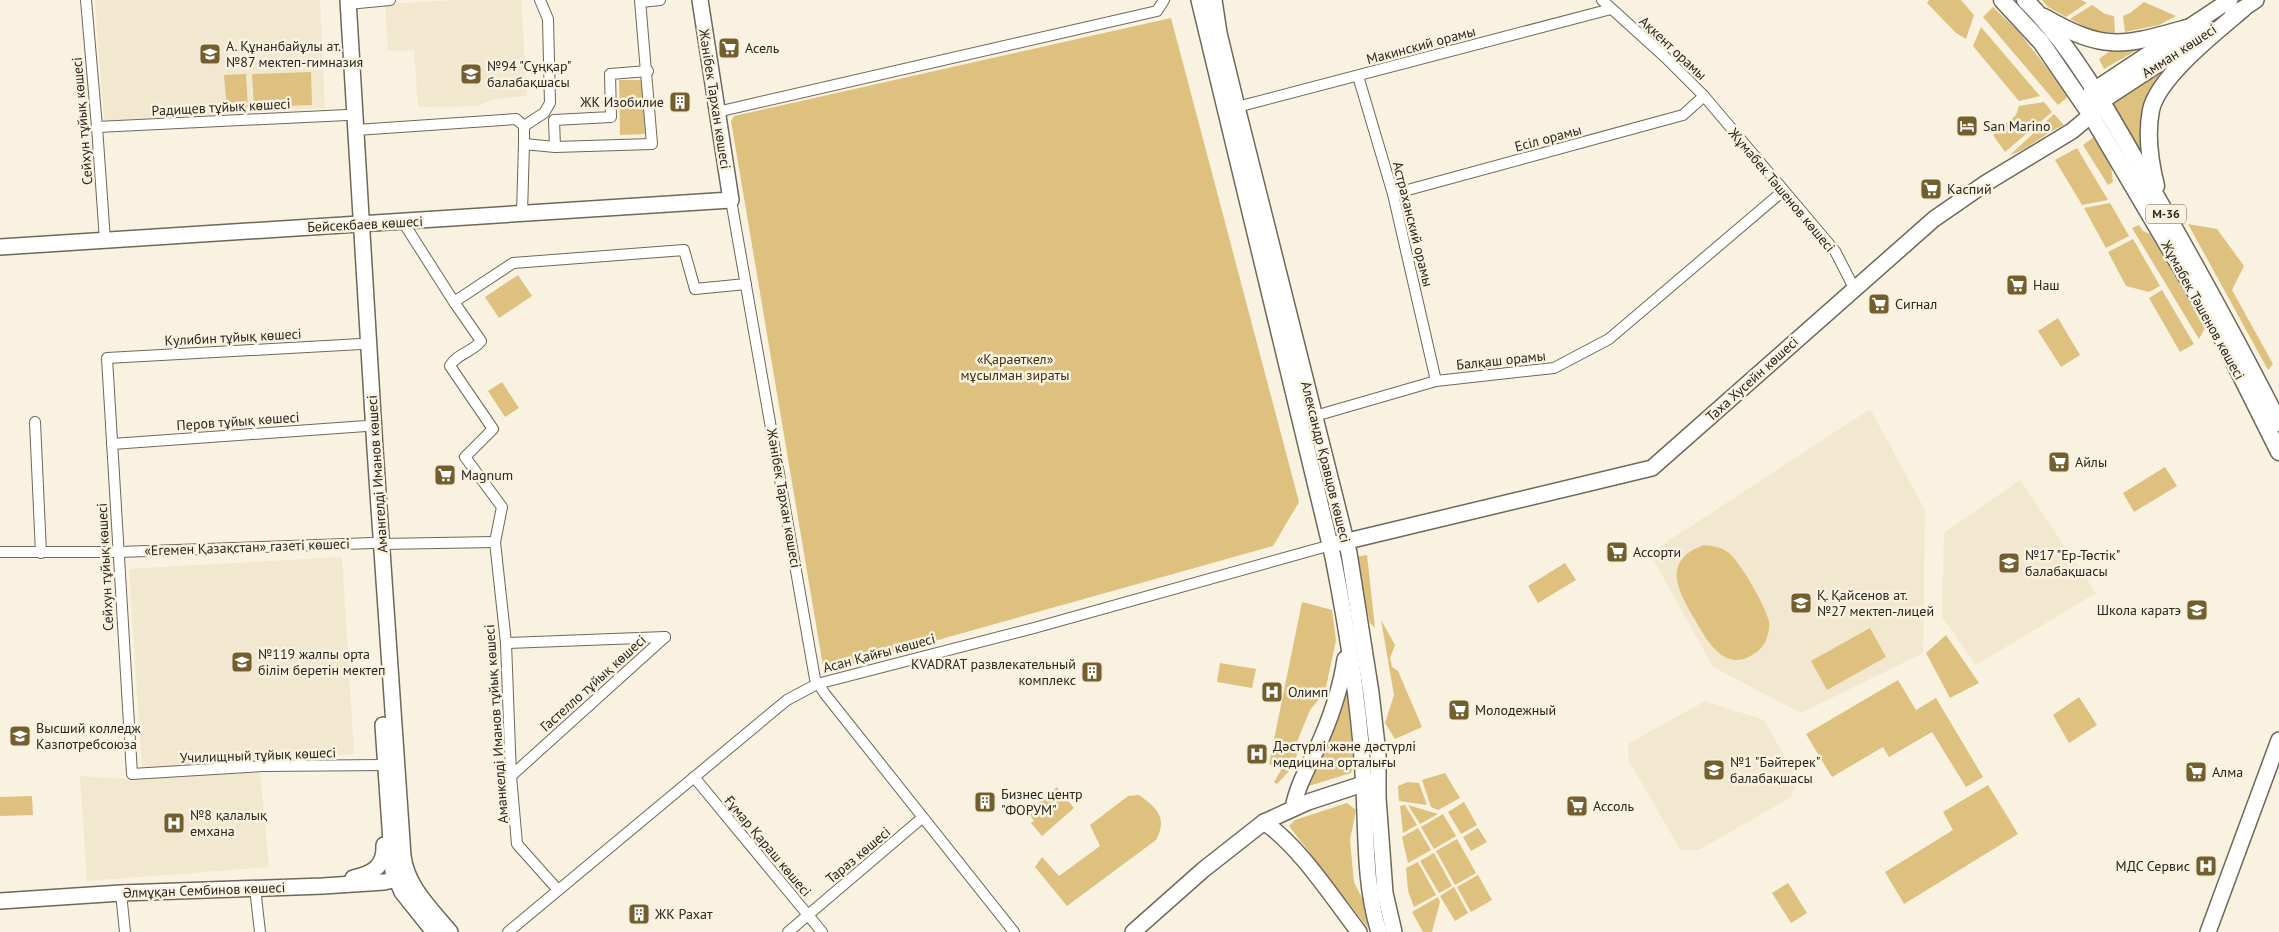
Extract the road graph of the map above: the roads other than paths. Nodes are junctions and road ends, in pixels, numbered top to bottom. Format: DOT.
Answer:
graph roads {
  1 [pos="86,0"];
  2 [pos="390,0"];
  3 [pos="540,0"];
  4 [pos="660,0"];
  5 [pos="700,0"];
  6 [pos="1164,0"];
  7 [pos="1199,0"];
  8 [pos="1214,0"];
  9 [pos="1602,0"];
  10 [pos="2002,0"];
  11 [pos="2025,0"];
  12 [pos="346,1"];
  13 [pos="641,1"];
  14 [pos="2243,3"];
  15 [pos="1611,9"];
  16 [pos="2040,14"];
  17 [pos="2187,28"];
  18 [pos="648,72"];
  19 [pos="1358,76"];
  20 [pos="1704,96"];
  21 [pos="2092,102"];
  22 [pos="1237,107"];
  23 [pos="717,112"];
  24 [pos="346,115"];
  25 [pos="524,126"];
  26 [pos="98,127"];
  27 [pos="356,130"];
  28 [pos="524,144"];
  29 [pos="554,147"];
  30 [pos="1783,191"];
  31 [pos="1392,194"];
  32 [pos="731,200"];
  33 [pos="2161,205"];
  34 [pos="522,213"];
  35 [pos="403,222"];
  36 [pos="358,224"];
  37 [pos="104,240"];
  38 [pos="0,247"];
  39 [pos="746,284"];
  40 [pos="1854,288"];
  41 [pos="454,302"];
  42 [pos="361,344"];
  43 [pos="107,358"];
  44 [pos="1436,381"];
  45 [pos="1315,416"];
  46 [pos="35,422"];
  47 [pos="2279,423"];
  48 [pos="366,426"];
  49 [pos="112,444"];
  50 [pos="2279,452"];
  51 [pos="1346,541"];
  52 [pos="495,542"];
  53 [pos="377,544"];
  54 [pos="1331,546"];
  55 [pos="0,552"];
  56 [pos="41,552"];
  57 [pos="119,552"];
  58 [pos="1348,638"];
  59 [pos="506,643"];
  60 [pos="817,684"];
  61 [pos="2279,740"];
  62 [pos="386,768"];
  63 [pos="132,774"];
  64 [pos="511,776"];
  65 [pos="694,777"];
  66 [pos="1378,779"];
  67 [pos="1364,784"];
  68 [pos="1293,808"];
  69 [pos="922,818"];
  70 [pos="1264,822"];
  71 [pos="401,878"];
  72 [pos="323,886"];
  73 [pos="255,888"];
  74 [pos="558,890"];
  75 [pos="122,893"];
  76 [pos="0,901"];
  77 [pos="808,915"];
  78 [pos="125,932"];
  79 [pos="260,932"];
  80 [pos="434,932"];
  81 [pos="450,932"];
  82 [pos="508,932"];
  83 [pos="788,932"];
  84 [pos="822,932"];
  85 [pos="1014,932"];
  86 [pos="1133,932"];
  87 [pos="1359,932"];
  88 [pos="1379,932"];
  89 [pos="1394,932"];
  90 [pos="2208,932"];
  1 -- 26 [label="street, Сейхун тұйық көшесі"];
  2 -- 12 [label="street"];
  3 -- 25 [label="street"];
  4 -- 13 [label="street"];
  5 -- 23 [label="main road, Жәнібек Тархан көшесі"];
  6 -- 23 [label="street"];
  7 -- 54 [label="main road, Александр Кравцов көшесі"];
  8 -- 22 [label="main road, Александр Кравцов көшесі"];
  9 -- 15 [label="street, Ақкент орамы"];
  10 -- 21 [label="main road, Жұмабек Тәшенов көшесі / M-36"];
  11 -- 16 [label="main road, Жұмабек Тәшенов көшесі / M-36"];
  12 -- 24 [label="main road, Амангелді Иманов көшесі"];
  12 -- 27 [label="main road, Амангелді Иманов көшесі"];
  13 -- 18 [label="street"];
  14 -- 17 [label="main road, Амман көшесі"];
  14 -- 21 [label="main road, Амман көшесі"];
  14 -- 33 [label="main road"];
  15 -- 19 [label="street, Макинский орамы"];
  15 -- 20 [label="street, Ақкент орамы"];
  16 -- 17 [label="main road"];
  16 -- 21 [label="main road, Жұмабек Тәшенов көшесі / M-36"];
  17 -- 21 [label="main road, Амман көшесі"];
  18 -- 29 [label="street"];
  18 -- 29 [label="street"];
  19 -- 22 [label="street, Макинский орамы"];
  19 -- 31 [label="street, Астраханский орамы"];
  20 -- 30 [label="street, Жұмабек Тәшенов көшесі"];
  20 -- 31 [label="street, Есіл орамы"];
  21 -- 33 [label="main road, Жұмабек Тәшенов көшесі / M-36"];
  21 -- 40 [label="main road, Таха Хусейн көшесі"];
  21 -- 50 [label="main road, Жұмабек Тәшенов көшесі / M-36"];
  22 -- 45 [label="main road, Александр Кравцов көшесі"];
  23 -- 32 [label="main road, Жәнібек Тархан көшесі"];
  24 -- 26 [label="street, Радищев тұйық көшесі"];
  24 -- 36 [label="main road, Амангелді Иманов көшесі"];
  25 -- 27 [label="street"];
  25 -- 28 [label="street"];
  26 -- 37 [label="street, Сейхун тұйық көшесі"];
  27 -- 36 [label="main road, Амангелді Иманов көшесі"];
  28 -- 29 [label="street"];
  28 -- 34 [label="street"];
  30 -- 40 [label="street, Жұмабек Тәшенов көшесі"];
  30 -- 44 [label="street, Балқаш орамы"];
  31 -- 44 [label="street, Астраханский орамы"];
  32 -- 34 [label="main road, Бейсекбаев көшесі"];
  32 -- 39 [label="street, Жәнібек Тархан көшесі"];
  33 -- 47 [label="main road, Жұмабек Тәшенов көшесі / M-36"];
  34 -- 35 [label="main road, Бейсекбаев көшесі"];
  35 -- 36 [label="main road, Бейсекбаев көшесі"];
  35 -- 41 [label="street"];
  36 -- 37 [label="main road, Бейсекбаев көшесі"];
  36 -- 42 [label="main road, Амангелді Иманов көшесі"];
  36 -- 53 [label="main road, Амангелді Иманов көшесі"];
  37 -- 38 [label="main road, Бейсекбаев көшесі"];
  39 -- 41 [label="street"];
  39 -- 60 [label="street, Жәнібек Тархан көшесі"];
  40 -- 51 [label="main road, Таха Хусейн көшесі"];
  41 -- 52 [label="street, Аманкелді Иманов тұйық көшесі"];
  42 -- 43 [label="street, Кулибин тұйық көшесі"];
  42 -- 48 [label="main road, Амангелді Иманов көшесі"];
  43 -- 49 [label="street, Сейхун тұйық көшесі"];
  44 -- 45 [label="street, Балқаш орамы"];
  45 -- 51 [label="main road, Александр Кравцов көшесі"];
  46 -- 56 [label="street"];
  48 -- 49 [label="street, Перов тұйық көшесі"];
  48 -- 53 [label="main road, Амангелді Иманов көшесі"];
  49 -- 57 [label="street, Сейхун тұйық көшесі"];
  51 -- 54 [label="main road, Таха Хусейн көшесі"];
  51 -- 66 [label="main road, Александр Кравцов көшесі"];
  52 -- 53 [label="street, «Егемен Қазақстан» газеті көшесі"];
  52 -- 59 [label="street, Аманкелді Иманов тұйық көшесі"];
  53 -- 57 [label="street, «Егемен Қазақстан» газеті көшесі"];
  53 -- 62 [label="main road, Амангелді Иманов көшесі"];
  53 -- 71 [label="main road, Амангелді Иманов көшесі"];
  54 -- 58 [label="main road, Александр Кравцов көшесі"];
  54 -- 60 [label="street, Асан Қайғы көшесі"];
  55 -- 56 [label="street, «Егемен Қазақстан» газеті көшесі"];
  56 -- 57 [label="street, «Егемен Қазақстан» газеті көшесі"];
  57 -- 63 [label="street, Сейхун тұйық көшесі"];
  58 -- 67 [label="main road, Александр Кравцов көшесі"];
  58 -- 68 [label="main road"];
  59 -- 64 [label="street, Аманкелді Иманов тұйық көшесі"];
  59 -- 64 [label="street, Гастелло тұйық көшесі"];
  60 -- 65 [label="street, Асан Қайғы көшесі"];
  60 -- 69 [label="street, Жәнібек Тархан көшесі"];
  61 -- 90 [label="main road"];
  62 -- 63 [label="street, Училищный тұйық көшесі"];
  62 -- 71 [label="main road, Амангелді Иманов көшесі"];
  62 -- 72 [label="main road"];
  64 -- 74 [label="street, Аманкелді Иманов тұйық көшесі"];
  65 -- 74 [label="street, Асан Қайғы көшесі"];
  65 -- 77 [label="street, Ғұмар Қараш көшесі"];
  66 -- 67 [label="main road"];
  66 -- 89 [label="main road, Александр Кравцов көшесі"];
  67 -- 68 [label="main road"];
  67 -- 88 [label="main road, Александр Кравцов көшесі"];
  68 -- 70 [label="main road"];
  69 -- 77 [label="street, Тараз көшесі"];
  69 -- 85 [label="street, Жәнібек Тархан көшесі"];
  70 -- 86 [label="main road"];
  70 -- 87 [label="main road"];
  71 -- 72 [label="main road, Әлмұқан Сембинов көшесі"];
  71 -- 80 [label="main road, Амангелді Иманов көшесі"];
  71 -- 81 [label="main road, Амангелді Иманов көшесі"];
  72 -- 73 [label="main road, Әлмұқан Сембинов көшесі"];
  73 -- 75 [label="main road, Әлмұқан Сембинов көшесі"];
  73 -- 79 [label="street"];
  74 -- 82 [label="street, Асан Қайғы көшесі"];
  75 -- 76 [label="main road, Әлмұқан Сембинов көшесі"];
  75 -- 78 [label="street"];
  77 -- 83 [label="street, Тараз көшесі"];
  77 -- 84 [label="street, Ғұмар Қараш көшесі"];
}
